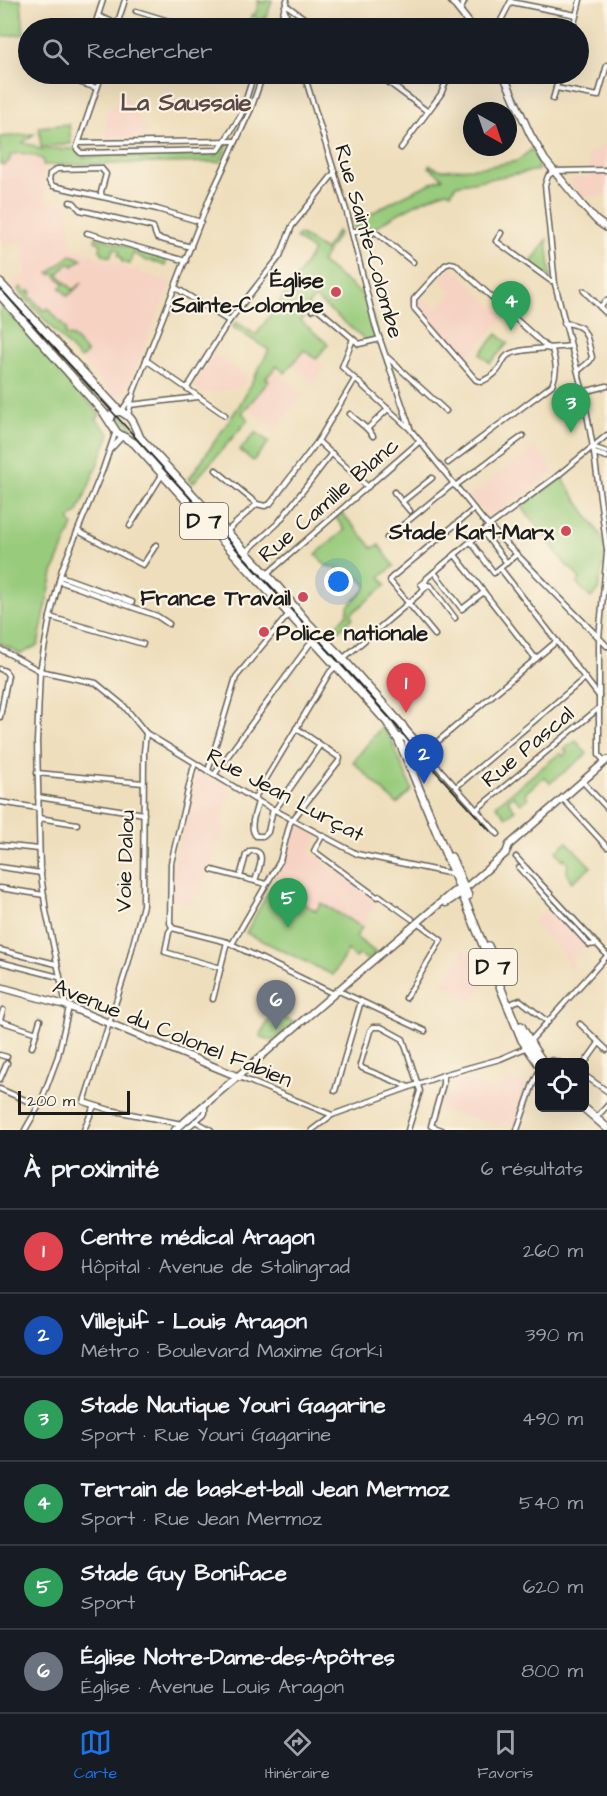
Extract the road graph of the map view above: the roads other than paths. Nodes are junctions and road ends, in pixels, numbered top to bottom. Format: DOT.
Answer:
graph roads {
  1 [pos="103,0"];
  2 [pos="125,0"];
  3 [pos="451,0"];
  4 [pos="465,0"];
  5 [pos="580,0"];
  6 [pos="511,1"];
  7 [pos="287,2"];
  8 [pos="136,11"];
  9 [pos="285,11"];
  10 [pos="460,11"];
  11 [pos="576,15"];
  12 [pos="98,16"];
  13 [pos="101,18"];
  14 [pos="119,18"];
  15 [pos="159,18"];
  16 [pos="282,18"];
  17 [pos="287,18"];
  18 [pos="306,18"];
  19 [pos="465,18"];
  20 [pos="502,18"];
  21 [pos="575,18"];
  22 [pos="607,65"];
  23 [pos="84,84"];
  24 [pos="98,84"];
  25 [pos="251,84"];
  26 [pos="260,84"];
  27 [pos="307,84"];
  28 [pos="391,84"];
  29 [pos="444,84"];
  30 [pos="508,84"];
  31 [pos="557,84"];
  32 [pos="97,88"];
  33 [pos="556,88"];
  34 [pos="553,99"];
  35 [pos="427,111"];
  36 [pos="236,141"];
  37 [pos="175,142"];
  38 [pos="225,142"];
  39 [pos="79,143"];
  40 [pos="127,143"];
  41 [pos="401,148"];
  42 [pos="175,152"];
  43 [pos="127,153"];
  44 [pos="607,170"];
  45 [pos="554,171"];
  46 [pos="335,172"];
  47 [pos="102,197"];
  48 [pos="70,202"];
  49 [pos="201,222"];
  50 [pos="607,228"];
  51 [pos="352,231"];
  52 [pos="87,233"];
  53 [pos="501,233"];
  54 [pos="191,247"];
  55 [pos="186,261"];
  56 [pos="413,262"];
  57 [pos="554,281"];
  58 [pos="0,283"];
  59 [pos="176,288"];
  60 [pos="584,291"];
  61 [pos="0,296"];
  62 [pos="607,300"];
  63 [pos="600,307"];
  64 [pos="312,310"];
  65 [pos="607,314"];
  66 [pos="229,321"];
  67 [pos="564,323"];
  68 [pos="353,339"];
  69 [pos="380,339"];
  70 [pos="571,346"];
  71 [pos="550,349"];
  72 [pos="386,357"];
  73 [pos="146,360"];
  74 [pos="578,371"];
  75 [pos="355,379"];
  76 [pos="607,386"];
  77 [pos="187,388"];
  78 [pos="134,391"];
  79 [pos="583,392"];
  80 [pos="199,397"];
  81 [pos="130,405"];
  82 [pos="388,409"];
  83 [pos="446,411"];
  84 [pos="122,412"];
  85 [pos="350,414"];
  86 [pos="225,415"];
  87 [pos="110,420"];
  88 [pos="368,428"];
  89 [pos="136,429"];
  90 [pos="410,429"];
  91 [pos="116,431"];
  92 [pos="607,435"];
  93 [pos="372,436"];
  94 [pos="523,436"];
  95 [pos="123,437"];
  96 [pos="318,441"];
  97 [pos="420,441"];
  98 [pos="592,447"];
  99 [pos="607,452"];
  100 [pos="332,453"];
  101 [pos="594,453"];
  102 [pos="108,454"];
  103 [pos="607,457"];
  104 [pos="448,463"];
  105 [pos="216,470"];
  106 [pos="162,474"];
  107 [pos="432,478"];
  108 [pos="454,485"];
  109 [pos="368,487"];
  110 [pos="394,492"];
  111 [pos="402,502"];
  112 [pos="257,504"];
  113 [pos="474,509"];
  114 [pos="410,512"];
  115 [pos="130,526"];
  116 [pos="489,526"];
  117 [pos="78,531"];
  118 [pos="227,531"];
  119 [pos="483,532"];
  120 [pos="387,538"];
  121 [pos="471,542"];
  122 [pos="156,545"];
  123 [pos="607,551"];
  124 [pos="246,553"];
  125 [pos="455,555"];
  126 [pos="516,555"];
  127 [pos="507,563"];
  128 [pos="500,568"];
  129 [pos="434,572"];
  130 [pos="266,574"];
  131 [pos="59,578"];
  132 [pos="258,582"];
  133 [pos="425,585"];
  134 [pos="484,592"];
  135 [pos="605,594"];
  136 [pos="132,602"];
  137 [pos="409,603"];
  138 [pos="288,615"];
  139 [pos="50,617"];
  140 [pos="455,618"];
  141 [pos="169,624"];
  142 [pos="435,635"];
  143 [pos="599,638"];
  144 [pos="312,641"];
  145 [pos="557,641"];
  146 [pos="143,644"];
  147 [pos="607,646"];
  148 [pos="0,649"];
  149 [pos="343,659"];
  150 [pos="536,659"];
  151 [pos="335,666"];
  152 [pos="0,669"];
  153 [pos="40,670"];
  154 [pos="585,678"];
  155 [pos="599,696"];
  156 [pos="599,708"];
  157 [pos="0,717"];
  158 [pos="387,723"];
  159 [pos="402,725"];
  160 [pos="296,728"];
  161 [pos="146,732"];
  162 [pos="409,741"];
  163 [pos="320,745"];
  164 [pos="426,751"];
  165 [pos="606,761"];
  166 [pos="195,764"];
  167 [pos="208,771"];
  168 [pos="37,773"];
  169 [pos="214,775"];
  170 [pos="582,781"];
  171 [pos="143,783"];
  172 [pos="456,787"];
  173 [pos="38,797"];
  174 [pos="562,798"];
  175 [pos="256,800"];
  176 [pos="0,802"];
  177 [pos="38,808"];
  178 [pos="607,808"];
  179 [pos="274,810"];
  180 [pos="476,810"];
  181 [pos="144,814"];
  182 [pos="39,818"];
  183 [pos="292,820"];
  184 [pos="77,824"];
  185 [pos="498,834"];
  186 [pos="322,836"];
  187 [pos="0,845"];
  188 [pos="607,847"];
  189 [pos="39,849"];
  190 [pos="516,857"];
  191 [pos="0,867"];
  192 [pos="519,868"];
  193 [pos="527,869"];
  194 [pos="212,870"];
  195 [pos="523,872"];
  196 [pos="40,873"];
  197 [pos="453,874"];
  198 [pos="240,877"];
  199 [pos="255,881"];
  200 [pos="266,884"];
  201 [pos="0,888"];
  202 [pos="462,889"];
  203 [pos="44,895"];
  204 [pos="551,900"];
  205 [pos="416,922"];
  206 [pos="172,928"];
  207 [pos="230,943"];
  208 [pos="0,950"];
  209 [pos="607,955"];
  210 [pos="0,962"];
  211 [pos="56,964"];
  212 [pos="495,967"];
  213 [pos="221,968"];
  214 [pos="60,977"];
  215 [pos="0,987"];
  216 [pos="336,992"];
  217 [pos="406,998"];
  218 [pos="213,999"];
  219 [pos="361,1001"];
  220 [pos="512,1003"];
  221 [pos="67,1006"];
  222 [pos="3,1010"];
  223 [pos="0,1020"];
  224 [pos="40,1020"];
  225 [pos="549,1022"];
  226 [pos="110,1024"];
  227 [pos="580,1024"];
  228 [pos="425,1031"];
  229 [pos="36,1033"];
  230 [pos="599,1043"];
  231 [pos="528,1044"];
  232 [pos="32,1047"];
  233 [pos="607,1050"];
  234 [pos="0,1055"];
  235 [pos="7,1058"];
  236 [pos="535,1058"];
  237 [pos="541,1058"];
  238 [pos="589,1058"];
  239 [pos="7,1063"];
  240 [pos="443,1075"];
  241 [pos="239,1077"];
  242 [pos="589,1078"];
  243 [pos="0,1079"];
  244 [pos="535,1079"];
  245 [pos="418,1084"];
  246 [pos="410,1087"];
  247 [pos="0,1089"];
  248 [pos="335,1091"];
  249 [pos="607,1091"];
  250 [pos="207,1105"];
  251 [pos="39,1106"];
  252 [pos="94,1106"];
  253 [pos="607,1106"];
  254 [pos="589,1108"];
  255 [pos="589,1111"];
  256 [pos="332,1115"];
  257 [pos="597,1117"];
  258 [pos="195,1121"];
  259 [pos="607,1123"];
  260 [pos="182,1128"];
  261 [pos="607,1128"];
  262 [pos="25,1130"];
  263 [pos="84,1130"];
  264 [pos="175,1130"];
  265 [pos="211,1130"];
  266 [pos="312,1130"];
  267 [pos="408,1130"];
  268 [pos="442,1130"];
  269 [pos="517,1130"];
  1 -- 12 [label="street"];
  2 -- 14 [label="street"];
  3 -- 10 [label="main road"];
  4 -- 10 [label="street"];
  5 -- 11 [label="street"];
  6 -- 11 [label="street"];
  6 -- 20 [label="street"];
  7 -- 9 [label="street"];
  7 -- 18 [label="street"];
  8 -- 15 [label="street"];
  9 -- 16 [label="street"];
  9 -- 17 [label="street"];
  10 -- 19 [label="main road"];
  11 -- 21 [label="street"];
  12 -- 13 [label="street"];
  22 -- 33 [label="street"];
  23 -- 32 [label="street"];
  24 -- 32 [label="street"];
  25 -- 38 [label="street"];
  26 -- 36 [label="street"];
  27 -- 46 [label="street, Rue Sainte-Colombe"];
  28 -- 35 [label="street"];
  29 -- 35 [label="street"];
  30 -- 45 [label="main road"];
  31 -- 33 [label="street"];
  32 -- 39 [label="street"];
  33 -- 34 [label="street"];
  35 -- 41 [label="street"];
  36 -- 38 [label="street"];
  36 -- 49 [label="street"];
  37 -- 38 [label="street"];
  37 -- 40 [label="street"];
  37 -- 42 [label="street"];
  38 -- 42 [label="street"];
  39 -- 40 [label="street"];
  39 -- 43 [label="street"];
  40 -- 43 [label="street"];
  42 -- 43 [label="street"];
  44 -- 45 [label="street"];
  45 -- 50 [label="main road"];
  45 -- 57 [label="street"];
  46 -- 51 [label="street, Rue Sainte-Colombe"];
  46 -- 66 [label="street"];
  47 -- 47 [label="street"];
  47 -- 49 [label="street"];
  48 -- 54 [label="street"];
  49 -- 54 [label="street"];
  51 -- 56 [label="street"];
  51 -- 69 [label="street, Rue Sainte-Colombe"];
  52 -- 55 [label="street"];
  53 -- 57 [label="street"];
  54 -- 55 [label="street"];
  55 -- 59 [label="street"];
  57 -- 67 [label="street"];
  58 -- 84 [label="main road, D 7"];
  59 -- 66 [label="street"];
  59 -- 73 [label="street"];
  60 -- 63 [label="street"];
  61 -- 87 [label="main road, D 7"];
  62 -- 63 [label="street"];
  63 -- 65 [label="street"];
  64 -- 68 [label="street"];
  66 -- 77 [label="street"];
  67 -- 70 [label="street"];
  67 -- 74 [label="street"];
  68 -- 69 [label="street"];
  68 -- 75 [label="street"];
  69 -- 72 [label="street, Rue Sainte-Colombe"];
  70 -- 71 [label="street"];
  70 -- 74 [label="street"];
  71 -- 71 [label="street"];
  71 -- 104 [label="street"];
  72 -- 83 [label="street"];
  72 -- 90 [label="street, Rue Sainte-Colombe"];
  73 -- 77 [label="street"];
  73 -- 78 [label="street"];
  74 -- 79 [label="street"];
  75 -- 82 [label="street"];
  75 -- 96 [label="street"];
  76 -- 79 [label="street"];
  77 -- 80 [label="street"];
  78 -- 81 [label="street"];
  78 -- 84 [label="street"];
  79 -- 98 [label="street"];
  80 -- 81 [label="street"];
  80 -- 86 [label="street"];
  81 -- 84 [label="street"];
  82 -- 88 [label="street"];
  82 -- 90 [label="street"];
  84 -- 87 [label="main road"];
  84 -- 89 [label="main road, D 7"];
  85 -- 88 [label="street"];
  87 -- 91 [label="main road, D 7"];
  88 -- 93 [label="street"];
  89 -- 95 [label="main road"];
  89 -- 118 [label="main road, D 7"];
  90 -- 97 [label="street"];
  91 -- 95 [label="main road, D 7"];
  91 -- 102 [label="street"];
  92 -- 98 [label="street"];
  94 -- 108 [label="street"];
  95 -- 102 [label="street"];
  95 -- 106 [label="main road, D 7"];
  96 -- 100 [label="street"];
  96 -- 112 [label="street"];
  97 -- 108 [label="street"];
  97 -- 109 [label="street, Rue Camille Blanc"];
  98 -- 99 [label="street"];
  98 -- 101 [label="street"];
  98 -- 116 [label="street"];
  100 -- 109 [label="street"];
  100 -- 124 [label="street"];
  101 -- 103 [label="street"];
  101 -- 123 [label="street"];
  102 -- 117 [label="street"];
  105 -- 112 [label="street"];
  106 -- 115 [label="street"];
  106 -- 132 [label="main road, D 7"];
  107 -- 111 [label="street"];
  108 -- 113 [label="street"];
  108 -- 120 [label="street"];
  109 -- 130 [label="street, Rue Camille Blanc"];
  110 -- 111 [label="street"];
  111 -- 114 [label="street"];
  112 -- 118 [label="street"];
  113 -- 116 [label="street"];
  113 -- 137 [label="street"];
  116 -- 119 [label="street"];
  116 -- 126 [label="street"];
  117 -- 122 [label="street"];
  117 -- 131 [label="street"];
  118 -- 124 [label="main road, D 7"];
  119 -- 121 [label="street"];
  119 -- 127 [label="street"];
  121 -- 125 [label="street"];
  121 -- 128 [label="street"];
  123 -- 135 [label="street"];
  124 -- 130 [label="main road, D 7"];
  125 -- 129 [label="street"];
  125 -- 134 [label="street"];
  126 -- 127 [label="street"];
  126 -- 143 [label="street"];
  127 -- 128 [label="street"];
  128 -- 145 [label="street"];
  129 -- 133 [label="street"];
  129 -- 134 [label="street"];
  130 -- 132 [label="street, Rue Camille Blanc"];
  130 -- 149 [label="main road, D 7"];
  131 -- 136 [label="street"];
  131 -- 139 [label="street"];
  131 -- 141 [label="street"];
  132 -- 138 [label="main road, D 7"];
  133 -- 137 [label="street"];
  133 -- 140 [label="street"];
  134 -- 150 [label="street"];
  135 -- 143 [label="street"];
  137 -- 142 [label="street"];
  137 -- 149 [label="street"];
  138 -- 144 [label="main road, D 7"];
  138 -- 167 [label="street"];
  139 -- 146 [label="street"];
  139 -- 153 [label="street"];
  143 -- 147 [label="street"];
  143 -- 155 [label="street"];
  144 -- 151 [label="main road, D 7"];
  144 -- 169 [label="street"];
  145 -- 150 [label="street"];
  145 -- 154 [label="street"];
  148 -- 153 [label="street, Rue Jean Lurçat"];
  149 -- 151 [label="street"];
  149 -- 159 [label="main road, D 7"];
  150 -- 164 [label="street"];
  151 -- 158 [label="main road, D 7"];
  151 -- 160 [label="street"];
  152 -- 157 [label="street"];
  153 -- 161 [label="street, Rue Jean Lurçat"];
  153 -- 168 [label="street"];
  154 -- 155 [label="street"];
  154 -- 172 [label="street"];
  155 -- 156 [label="street"];
  156 -- 165 [label="street"];
  156 -- 180 [label="street, Rue Pascal"];
  158 -- 162 [label="street, D 7"];
  158 -- 197 [label="main road, D 7"];
  159 -- 162 [label="main road, D 7"];
  159 -- 164 [label="street"];
  160 -- 163 [label="street"];
  160 -- 175 [label="street"];
  161 -- 166 [label="street, Rue Jean Lurçat"];
  161 -- 171 [label="street, Voie Dalou"];
  162 -- 164 [label="street"];
  162 -- 202 [label="main road, D 7"];
  163 -- 179 [label="street"];
  163 -- 183 [label="street"];
  164 -- 172 [label="street"];
  165 -- 170 [label="main road"];
  166 -- 167 [label="street, Rue Jean Lurçat"];
  166 -- 206 [label="street"];
  167 -- 169 [label="street, Rue Jean Lurçat"];
  168 -- 171 [label="street"];
  168 -- 173 [label="street"];
  169 -- 175 [label="street, Rue Jean Lurçat"];
  170 -- 174 [label="main road"];
  170 -- 178 [label="street"];
  171 -- 181 [label="street, Voie Dalou"];
  172 -- 180 [label="street"];
  173 -- 177 [label="street"];
  173 -- 181 [label="street"];
  174 -- 188 [label="street"];
  174 -- 202 [label="main road"];
  175 -- 179 [label="street, Rue Jean Lurçat"];
  175 -- 179 [label="street"];
  176 -- 177 [label="street"];
  177 -- 182 [label="street"];
  179 -- 183 [label="street, Rue Jean Lurçat"];
  180 -- 185 [label="street"];
  181 -- 226 [label="street, Voie Dalou"];
  182 -- 184 [label="street"];
  182 -- 189 [label="street"];
  183 -- 186 [label="street, Rue Jean Lurçat"];
  183 -- 200 [label="street"];
  186 -- 197 [label="street, Rue Jean Lurçat"];
  186 -- 205 [label="street"];
  187 -- 189 [label="street"];
  189 -- 196 [label="street"];
  190 -- 193 [label="street"];
  191 -- 196 [label="street"];
  192 -- 195 [label="street"];
  193 -- 195 [label="street"];
  193 -- 204 [label="street"];
  194 -- 198 [label="street"];
  195 -- 204 [label="street"];
  196 -- 203 [label="street"];
  197 -- 202 [label="main road, D 7"];
  198 -- 199 [label="street"];
  198 -- 199 [label="street"];
  199 -- 200 [label="street"];
  200 -- 207 [label="street"];
  201 -- 203 [label="street"];
  202 -- 205 [label="main road"];
  202 -- 212 [label="main road, D 7"];
  203 -- 211 [label="street"];
  204 -- 209 [label="street"];
  205 -- 216 [label="main road"];
  205 -- 217 [label="street"];
  206 -- 207 [label="street"];
  206 -- 213 [label="street"];
  207 -- 213 [label="street"];
  207 -- 216 [label="street"];
  208 -- 211 [label="street"];
  209 -- 225 [label="street"];
  210 -- 214 [label="street"];
  211 -- 214 [label="street"];
  212 -- 220 [label="main road, D 7"];
  212 -- 231 [label="main road, D 7"];
  213 -- 218 [label="street"];
  214 -- 221 [label="street"];
  215 -- 221 [label="main road, Avenue du Colonel Fabien"];
  216 -- 219 [label="street"];
  216 -- 241 [label="main road"];
  219 -- 228 [label="street"];
  219 -- 248 [label="street"];
  220 -- 225 [label="street"];
  220 -- 231 [label="main road, D 7"];
  221 -- 226 [label="main road, Avenue du Colonel Fabien"];
  221 -- 251 [label="street"];
  222 -- 223 [label="street"];
  223 -- 229 [label="street"];
  224 -- 229 [label="street"];
  225 -- 231 [label="street"];
  226 -- 241 [label="main road, Avenue du Colonel Fabien"];
  226 -- 252 [label="street, Voie Dalou"];
  227 -- 230 [label="street"];
  229 -- 232 [label="street"];
  230 -- 233 [label="street"];
  230 -- 238 [label="street"];
  231 -- 236 [label="main road, D 7"];
  231 -- 237 [label="main road, D 7"];
  231 -- 240 [label="street"];
  234 -- 235 [label="street"];
  239 -- 243 [label="street"];
  240 -- 245 [label="street"];
  240 -- 268 [label="street"];
  241 -- 250 [label="main road"];
  241 -- 256 [label="street, Avenue du Colonel Fabien"];
  242 -- 249 [label="street"];
  244 -- 269 [label="street"];
  245 -- 246 [label="street"];
  245 -- 246 [label="street"];
  245 -- 267 [label="street"];
  246 -- 256 [label="street"];
  247 -- 251 [label="street"];
  250 -- 258 [label="street"];
  250 -- 260 [label="main road"];
  251 -- 262 [label="street"];
  252 -- 260 [label="street"];
  252 -- 263 [label="street"];
  253 -- 257 [label="street"];
  254 -- 257 [label="main road"];
  255 -- 257 [label="main road"];
  256 -- 266 [label="street"];
  257 -- 259 [label="main road"];
  257 -- 261 [label="main road"];
  258 -- 260 [label="street"];
  258 -- 265 [label="street"];
  260 -- 264 [label="main road"];
}
